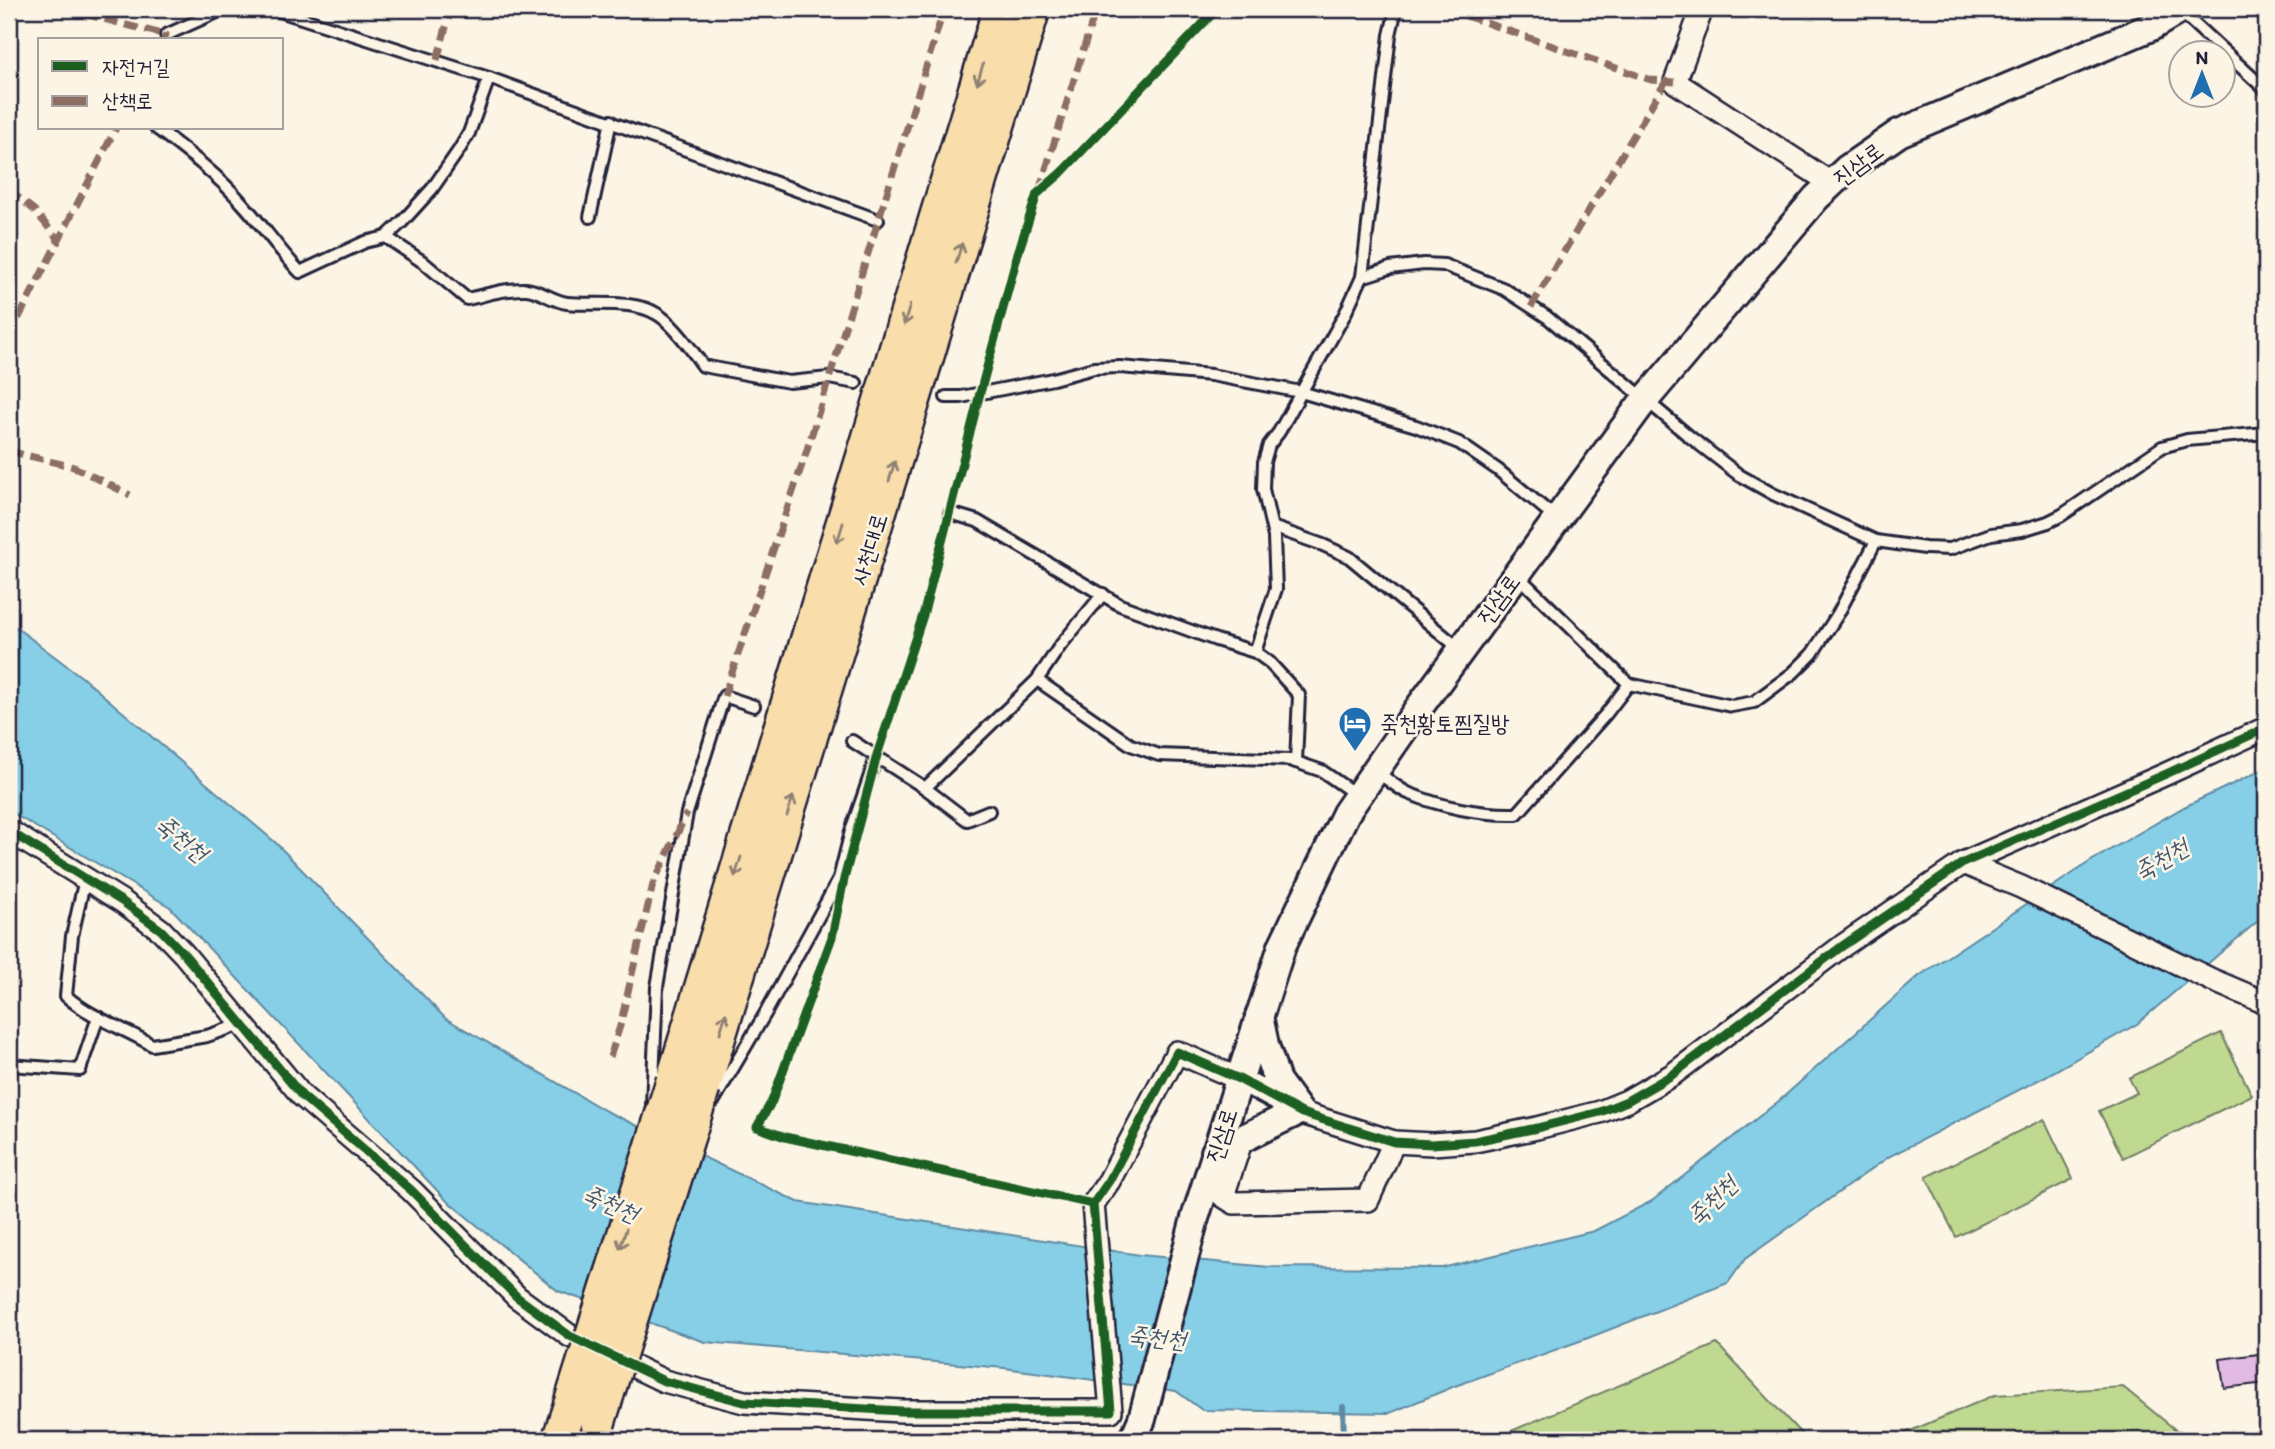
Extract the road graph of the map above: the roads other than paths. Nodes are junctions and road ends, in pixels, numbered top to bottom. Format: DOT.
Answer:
graph roads {
  1 [pos="224,9"];
  2 [pos="274,9"];
  3 [pos="1000,9"];
  4 [pos="1033,9"];
  5 [pos="1396,9"];
  6 [pos="1702,9"];
  7 [pos="2180,9"];
  8 [pos="166,34"];
  9 [pos="489,78"];
  10 [pos="2266,90"];
  11 [pos="611,121"];
  12 [pos="158,130"];
  13 [pos="1832,183"];
  14 [pos="590,217"];
  15 [pos="878,220"];
  16 [pos="386,237"];
  17 [pos="1362,277"];
  18 [pos="856,383"];
  19 [pos="1301,392"];
  20 [pos="946,397"];
  21 [pos="1646,399"];
  22 [pos="2266,433"];
  23 [pos="950,513"];
  24 [pos="1557,519"];
  25 [pos="1272,527"];
  26 [pos="1875,541"];
  27 [pos="1516,574"];
  28 [pos="1103,594"];
  29 [pos="1461,650"];
  30 [pos="1255,652"];
  31 [pos="1037,680"];
  32 [pos="1629,684"];
  33 [pos="754,706"];
  34 [pos="2266,728"];
  35 [pos="852,741"];
  36 [pos="877,755"];
  37 [pos="1296,762"];
  38 [pos="1375,771"];
  39 [pos="925,788"];
  40 [pos="1358,796"];
  41 [pos="989,811"];
  42 [pos="9,831"];
  43 [pos="1963,863"];
  44 [pos="85,879"];
  45 [pos="2262,996"];
  46 [pos="1259,1015"];
  47 [pos="98,1017"];
  48 [pos="242,1024"];
  49 [pos="9,1065"];
  50 [pos="1239,1079"];
  51 [pos="688,1084"];
  52 [pos="1299,1111"];
  53 [pos="1241,1139"];
  54 [pos="1394,1142"];
  55 [pos="667,1152"];
  56 [pos="1215,1152"];
  57 [pos="1110,1401"];
  58 [pos="1140,1421"];
  59 [pos="579,1430"];
  1 -- 8 [label="lane"];
  2 -- 9 [label="lane"];
  3 -- 51 [label="main road, 사천대로, one-way"];
  51 -- 4 [label="main road, 사천대로, one-way"];
  5 -- 17 [label="lane"];
  6 -- 13 [label="street"];
  7 -- 10 [label="lane"];
  7 -- 13 [label="street, 진삼로"];
  9 -- 11 [label="lane"];
  9 -- 16 [label="lane"];
  11 -- 14 [label="lane"];
  11 -- 15 [label="lane"];
  12 -- 16 [label="lane"];
  13 -- 21 [label="street, 진삼로"];
  16 -- 18 [label="lane"];
  17 -- 19 [label="lane"];
  17 -- 21 [label="lane"];
  19 -- 20 [label="lane"];
  19 -- 24 [label="lane"];
  19 -- 25 [label="lane"];
  21 -- 24 [label="street, 진삼로"];
  21 -- 26 [label="lane"];
  22 -- 26 [label="lane"];
  23 -- 28 [label="lane"];
  24 -- 27 [label="street, 진삼로"];
  25 -- 29 [label="lane"];
  25 -- 30 [label="lane"];
  26 -- 32 [label="lane"];
  27 -- 29 [label="street, 진삼로"];
  27 -- 32 [label="lane"];
  28 -- 30 [label="lane"];
  28 -- 31 [label="lane"];
  29 -- 38 [label="street, 진삼로"];
  30 -- 37 [label="lane"];
  31 -- 37 [label="lane"];
  31 -- 39 [label="lane"];
  32 -- 38 [label="lane"];
  33 -- 55 [label="lane"];
  34 -- 43 [label="street"];
  35 -- 36 [label="lane"];
  36 -- 39 [label="lane"];
  36 -- 55 [label="lane"];
  37 -- 40 [label="lane"];
  38 -- 40 [label="street, 진삼로"];
  39 -- 41 [label="lane"];
  40 -- 46 [label="street, 진삼로"];
  42 -- 44 [label="street"];
  43 -- 45 [label="street"];
  43 -- 54 [label="street"];
  44 -- 47 [label="lane"];
  44 -- 48 [label="street"];
  46 -- 50 [label="street, 진삼로"];
  46 -- 52 [label="street"];
  47 -- 48 [label="lane"];
  47 -- 49 [label="lane"];
  48 -- 57 [label="street"];
  50 -- 52 [label="street"];
  50 -- 56 [label="street, 진삼로"];
  50 -- 57 [label="street"];
  51 -- 55 [label="main road, bridge"];
  52 -- 53 [label="street"];
  52 -- 54 [label="street"];
  53 -- 54 [label="street"];
  53 -- 56 [label="street"];
  55 -- 59 [label="main road, bridge"];
  56 -- 58 [label="street, 진삼로"];
  57 -- 58 [label="street"];
}
